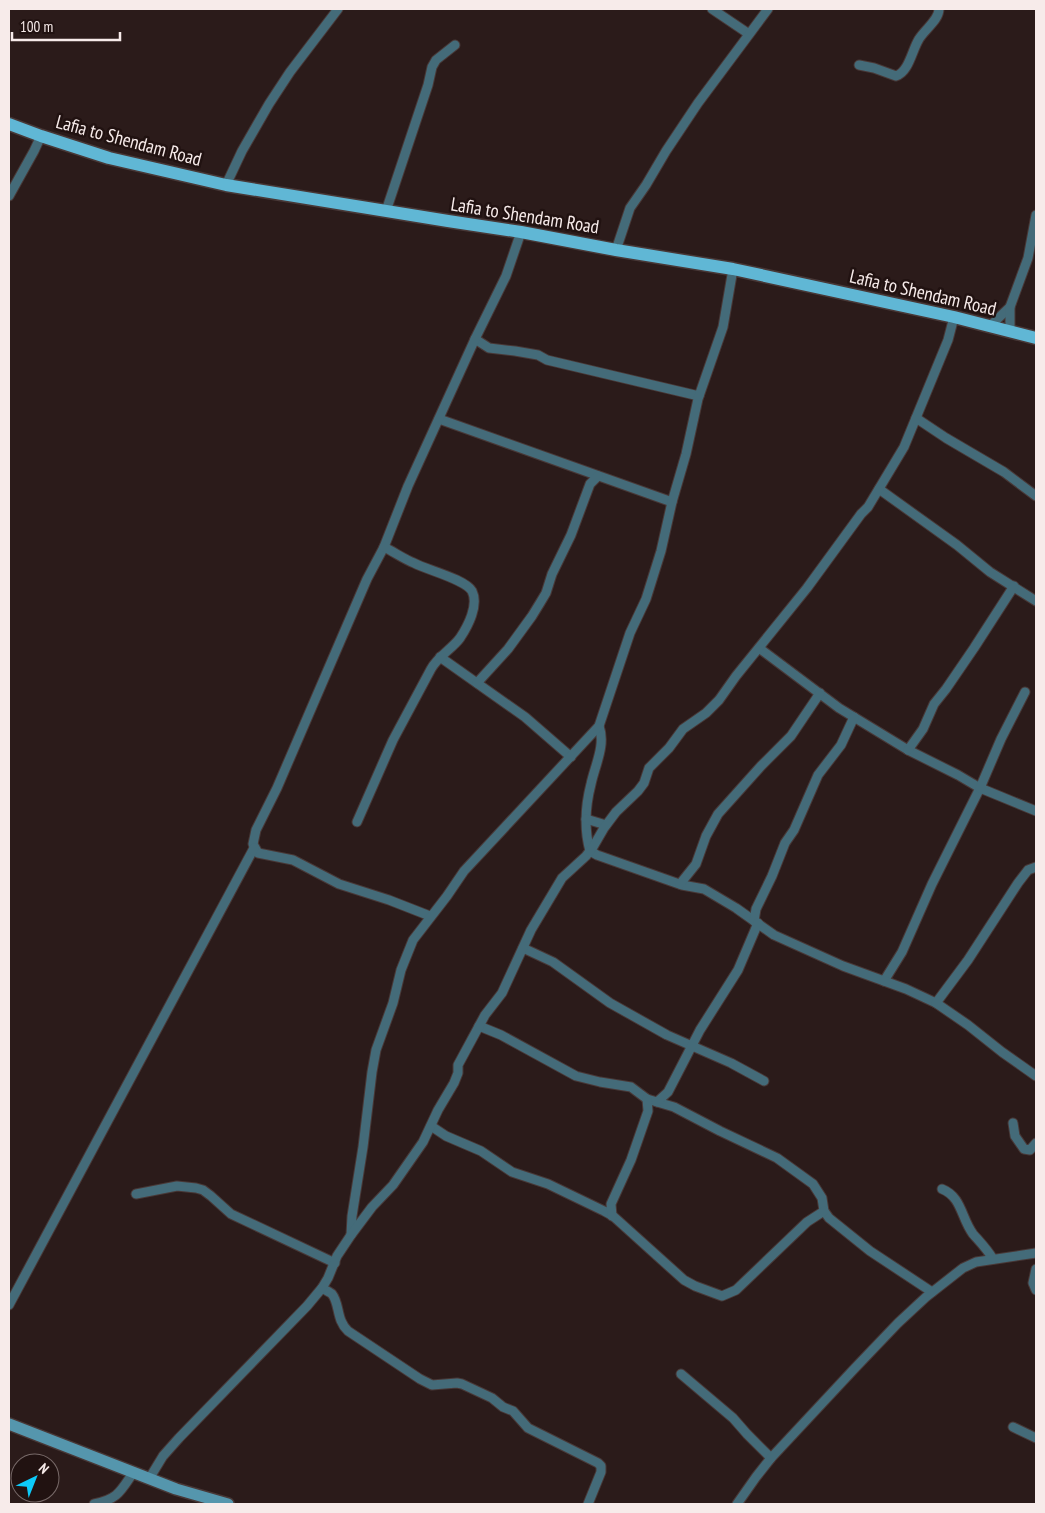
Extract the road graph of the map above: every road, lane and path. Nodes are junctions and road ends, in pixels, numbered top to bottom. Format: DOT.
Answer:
graph roads {
  1 [pos="338,9"];
  2 [pos="712,9"];
  3 [pos="768,9"];
  4 [pos="939,9"];
  5 [pos="749,34"];
  6 [pos="454,45"];
  7 [pos="859,66"];
  8 [pos="9,124"];
  9 [pos="41,136"];
  10 [pos="226,185"];
  11 [pos="9,196"];
  12 [pos="386,211"];
  13 [pos="1036,215"];
  14 [pos="521,232"];
  15 [pos="616,250"];
  16 [pos="733,269"];
  17 [pos="1010,307"];
  18 [pos="954,317"];
  19 [pos="990,326"];
  20 [pos="1010,331"];
  21 [pos="1036,338"];
  22 [pos="475,339"];
  23 [pos="699,396"];
  24 [pos="916,418"];
  25 [pos="439,419"];
  26 [pos="586,472"];
  27 [pos="598,476"];
  28 [pos="590,484"];
  29 [pos="878,490"];
  30 [pos="1036,496"];
  31 [pos="672,502"];
  32 [pos="384,547"];
  33 [pos="1014,586"];
  34 [pos="1036,601"];
  35 [pos="759,648"];
  36 [pos="440,658"];
  37 [pos="477,683"];
  38 [pos="1025,692"];
  39 [pos="820,693"];
  40 [pos="854,717"];
  41 [pos="599,726"];
  42 [pos="908,750"];
  43 [pos="571,757"];
  44 [pos="980,788"];
  45 [pos="1036,811"];
  46 [pos="586,819"];
  47 [pos="357,822"];
  48 [pos="606,825"];
  49 [pos="254,848"];
  50 [pos="590,851"];
  51 [pos="1036,867"];
  52 [pos="680,884"];
  53 [pos="430,916"];
  54 [pos="756,922"];
  55 [pos="523,948"];
  56 [pos="884,980"];
  57 [pos="936,1003"];
  58 [pos="479,1026"];
  59 [pos="691,1046"];
  60 [pos="1036,1076"];
  61 [pos="764,1081"];
  62 [pos="668,1092"];
  63 [pos="653,1101"];
  64 [pos="666,1105"];
  65 [pos="1013,1123"];
  66 [pos="431,1126"];
  67 [pos="1036,1143"];
  68 [pos="942,1189"];
  69 [pos="136,1194"];
  70 [pos="611,1204"];
  71 [pos="601,1209"];
  72 [pos="824,1211"];
  73 [pos="612,1216"];
  74 [pos="351,1235"];
  75 [pos="1036,1253"];
  76 [pos="993,1259"];
  77 [pos="335,1263"];
  78 [pos="1036,1269"];
  79 [pos="322,1288"];
  80 [pos="1036,1290"];
  81 [pos="932,1292"];
  82 [pos="9,1305"];
  83 [pos="681,1374"];
  84 [pos="9,1424"];
  85 [pos="1013,1427"];
  86 [pos="1036,1438"];
  87 [pos="772,1458"];
  88 [pos="132,1473"];
  89 [pos="149,1479"];
  90 [pos="94,1504"];
  91 [pos="228,1504"];
  92 [pos="588,1504"];
  93 [pos="737,1504"];
  1 -- 10 [label="street"];
  2 -- 5 [label="street"];
  3 -- 5 [label="street"];
  4 -- 7 [label="street"];
  5 -- 15 [label="street"];
  6 -- 12 [label="street"];
  8 -- 9 [label="main road, Lafia to Shendam Road"];
  9 -- 10 [label="main road, Lafia to Shendam Road"];
  9 -- 11 [label="street"];
  10 -- 12 [label="main road, Lafia to Shendam Road"];
  12 -- 14 [label="main road, Lafia to Shendam Road"];
  13 -- 17 [label="street"];
  14 -- 15 [label="main road, Lafia to Shendam Road"];
  14 -- 22 [label="street"];
  15 -- 16 [label="main road, Lafia to Shendam Road"];
  16 -- 18 [label="main road, Lafia to Shendam Road"];
  16 -- 23 [label="street"];
  17 -- 19 [label="street"];
  17 -- 20 [label="street"];
  18 -- 19 [label="main road, Lafia to Shendam Road"];
  18 -- 24 [label="street"];
  19 -- 20 [label="main road, Lafia to Shendam Road"];
  20 -- 21 [label="main road, Lafia to Shendam Road"];
  22 -- 23 [label="street"];
  22 -- 25 [label="street"];
  23 -- 31 [label="street"];
  24 -- 29 [label="street"];
  24 -- 30 [label="street"];
  25 -- 26 [label="street"];
  25 -- 32 [label="street"];
  26 -- 27 [label="street"];
  26 -- 28 [label="street"];
  27 -- 28 [label="street"];
  27 -- 31 [label="street"];
  28 -- 37 [label="street"];
  29 -- 33 [label="street"];
  29 -- 35 [label="street"];
  31 -- 41 [label="street"];
  32 -- 36 [label="street"];
  32 -- 49 [label="street"];
  33 -- 34 [label="street"];
  33 -- 42 [label="street"];
  35 -- 39 [label="street"];
  35 -- 48 [label="street"];
  36 -- 37 [label="street"];
  36 -- 47 [label="street"];
  37 -- 43 [label="street"];
  38 -- 44 [label="street"];
  39 -- 40 [label="street"];
  39 -- 52 [label="street"];
  40 -- 42 [label="street"];
  40 -- 54 [label="street"];
  41 -- 43 [label="street"];
  41 -- 46 [label="street"];
  42 -- 44 [label="street"];
  43 -- 53 [label="street"];
  44 -- 45 [label="street"];
  44 -- 56 [label="street"];
  46 -- 48 [label="street"];
  46 -- 50 [label="street"];
  48 -- 50 [label="street"];
  49 -- 53 [label="street"];
  49 -- 82 [label="street"];
  50 -- 52 [label="street"];
  50 -- 55 [label="street"];
  51 -- 57 [label="street"];
  52 -- 54 [label="street"];
  53 -- 74 [label="street"];
  54 -- 56 [label="street"];
  54 -- 59 [label="street"];
  55 -- 58 [label="street"];
  55 -- 59 [label="street"];
  56 -- 57 [label="street"];
  57 -- 60 [label="street"];
  58 -- 63 [label="street"];
  58 -- 66 [label="street"];
  59 -- 61 [label="street"];
  59 -- 62 [label="street"];
  62 -- 63 [label="street"];
  62 -- 64 [label="street"];
  63 -- 64 [label="street"];
  63 -- 70 [label="street"];
  64 -- 72 [label="street"];
  65 -- 67 [label="street"];
  66 -- 71 [label="street"];
  66 -- 74 [label="street"];
  68 -- 76 [label="street"];
  69 -- 77 [label="street"];
  70 -- 71 [label="street"];
  70 -- 73 [label="street"];
  71 -- 73 [label="street"];
  72 -- 73 [label="street"];
  72 -- 81 [label="street"];
  74 -- 77 [label="street"];
  75 -- 76 [label="street"];
  76 -- 81 [label="street"];
  77 -- 79 [label="street"];
  78 -- 80 [label="street"];
  79 -- 89 [label="street"];
  79 -- 92 [label="street"];
  81 -- 87 [label="street"];
  83 -- 87 [label="street"];
  84 -- 88 [label="street"];
  85 -- 86 [label="street"];
  87 -- 93 [label="street"];
  88 -- 89 [label="street"];
  88 -- 90 [label="street"];
  89 -- 91 [label="street"];
}
